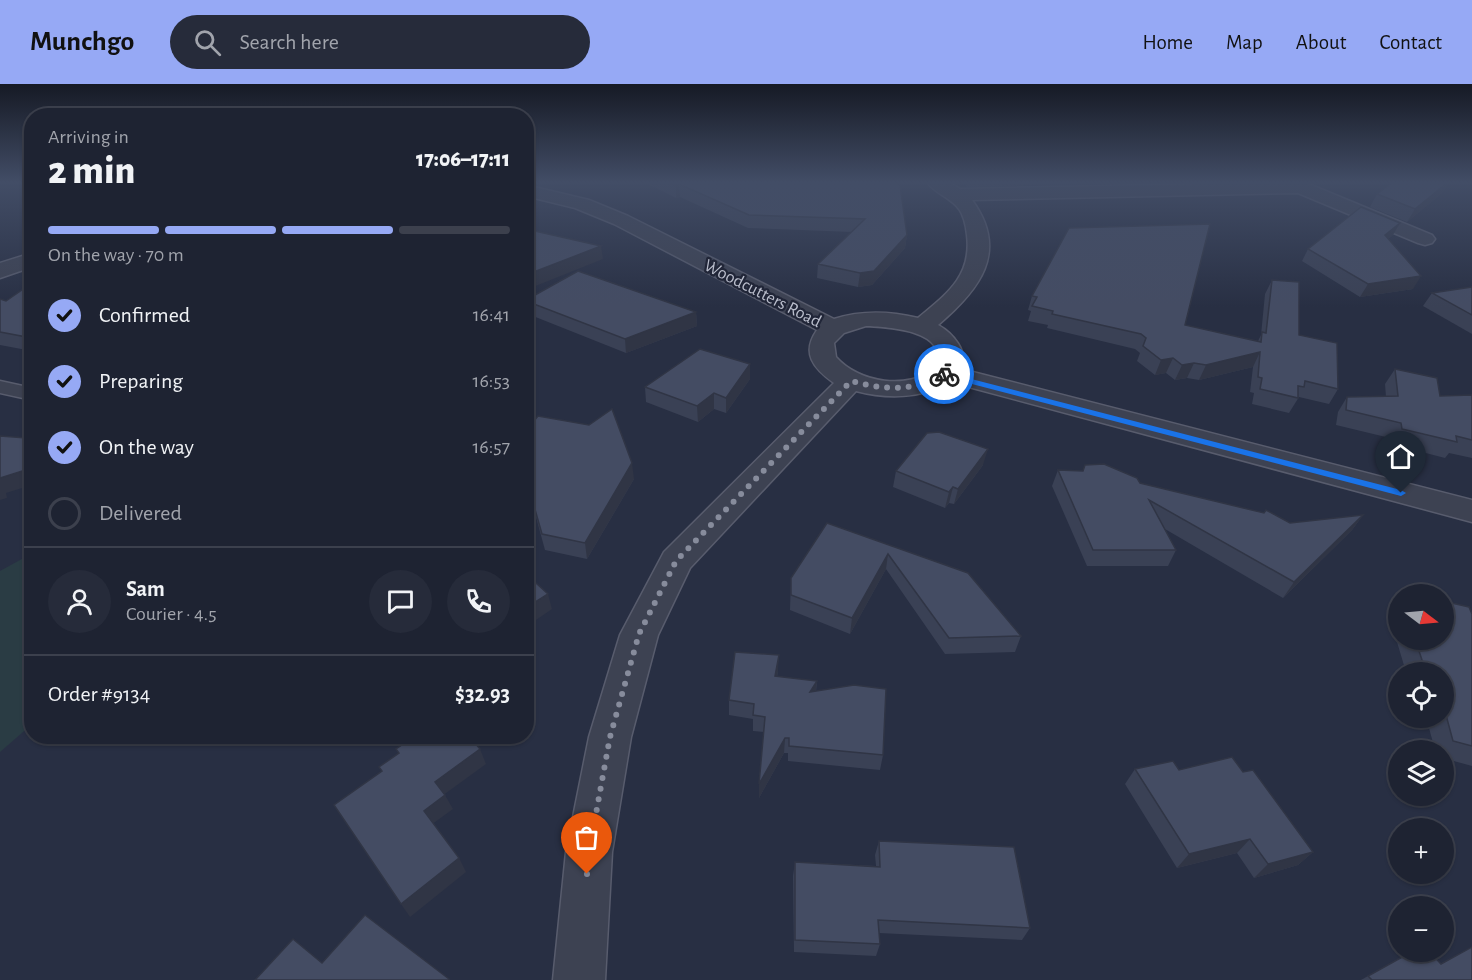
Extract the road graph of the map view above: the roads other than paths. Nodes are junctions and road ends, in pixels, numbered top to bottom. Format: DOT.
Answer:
graph roads {
  1 [pos="628,224"];
  2 [pos="976,224"];
  3 [pos="1389,224"];
  4 [pos="1425,239"];
  5 [pos="24,262"];
  6 [pos="0,271"];
  7 [pos="922,327"];
  8 [pos="834,329"];
  9 [pos="945,373"];
  10 [pos="851,381"];
  11 [pos="0,387"];
  12 [pos="24,392"];
  13 [pos="1472,511"];
  14 [pos="579,980"];
  1 -- 8 [label="street, Woodcutters Road"];
  2 -- 7 [label="street"];
  3 -- 4 [label="street"];
  5 -- 6 [label="street"];
  7 -- 8 [label="street"];
  7 -- 9 [label="street"];
  8 -- 10 [label="street"];
  9 -- 10 [label="street"];
  9 -- 13 [label="street"];
  10 -- 14 [label="street"];
  11 -- 12 [label="lane"];
}
